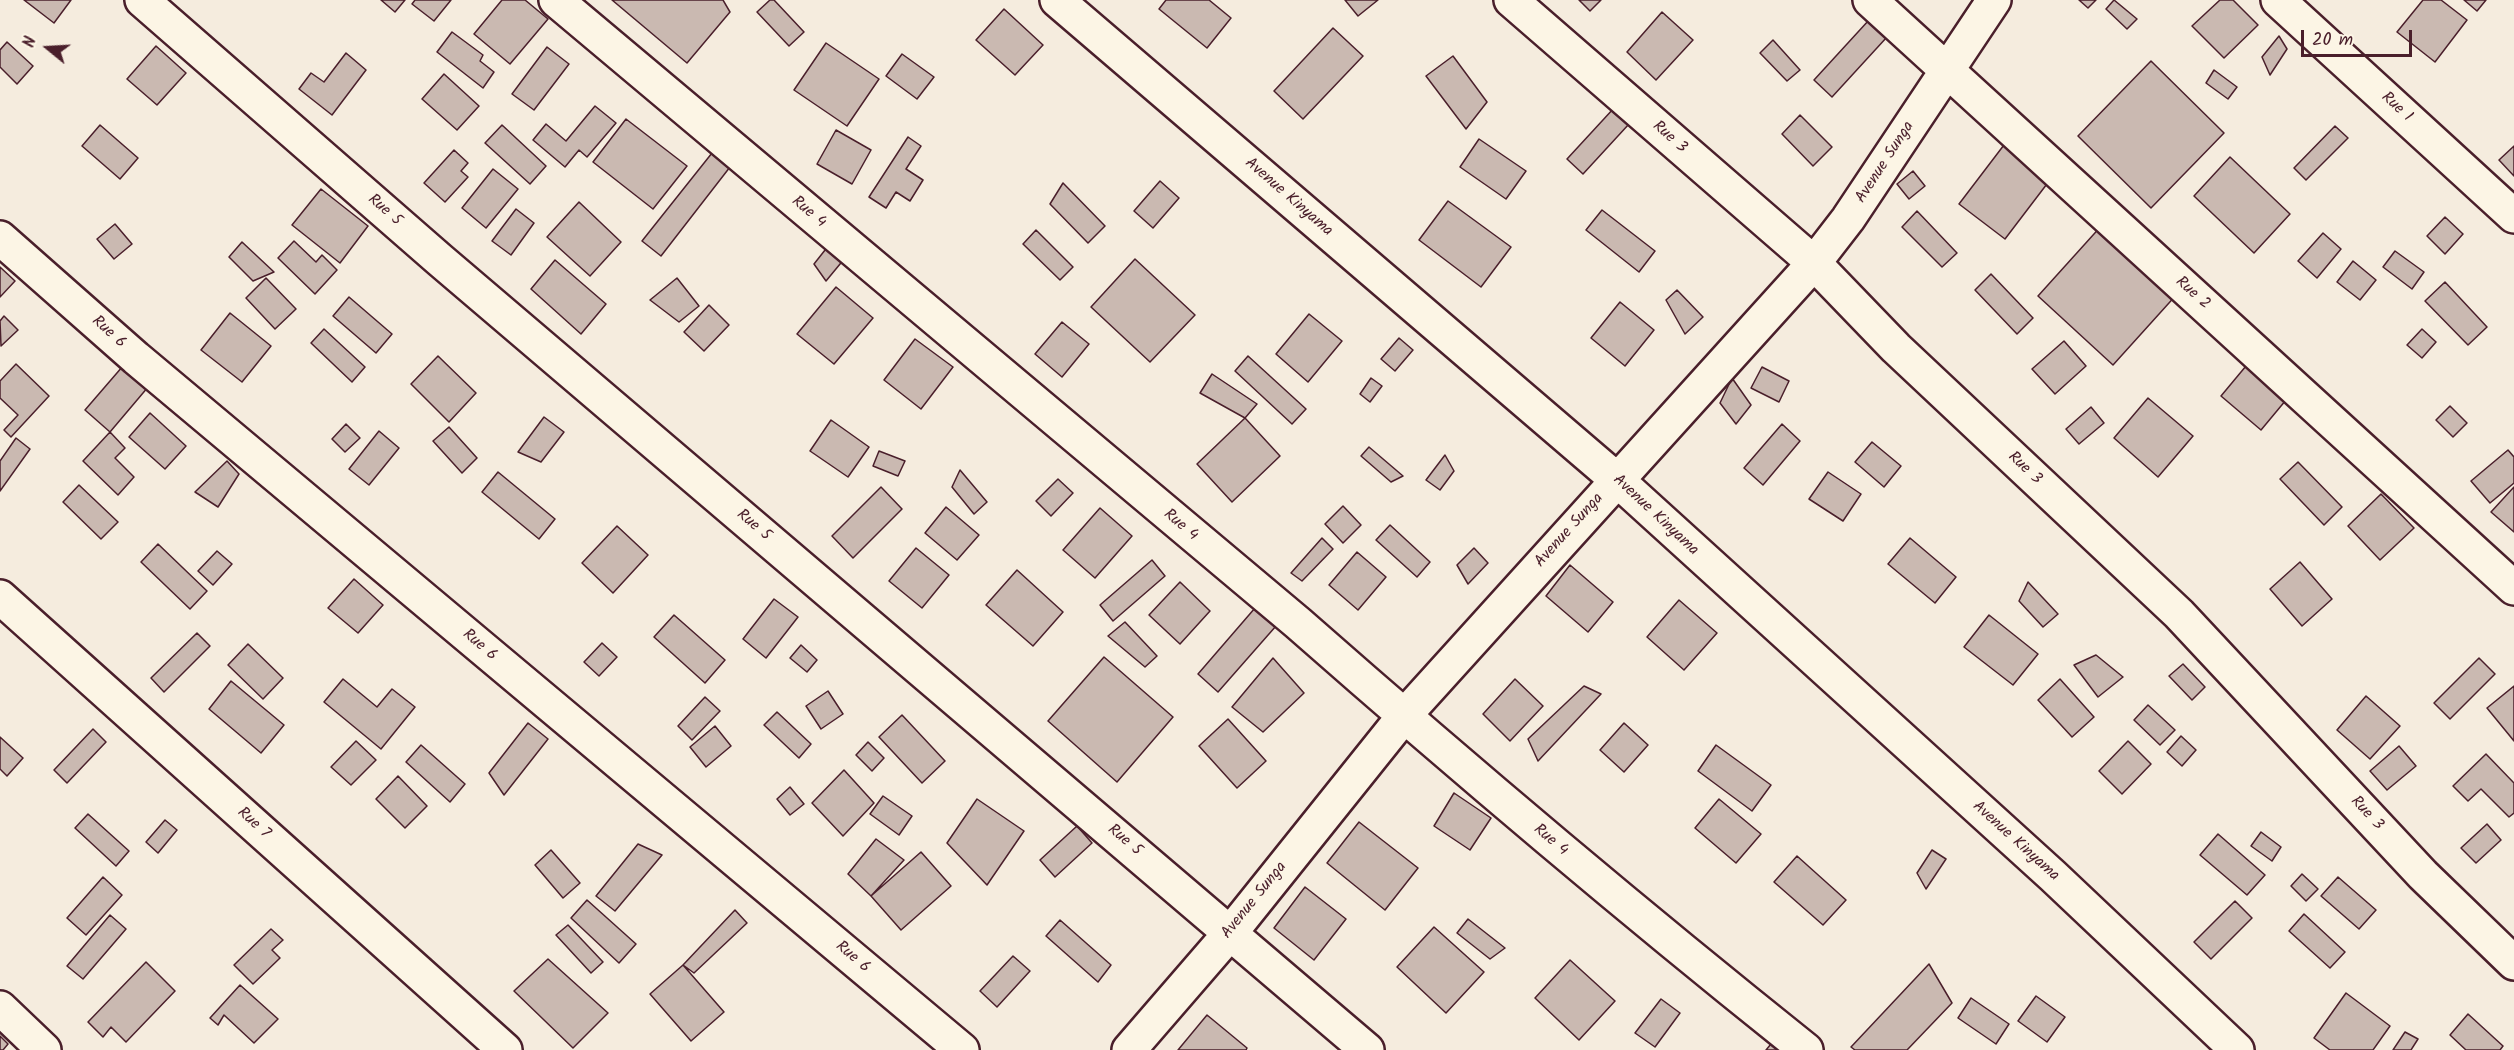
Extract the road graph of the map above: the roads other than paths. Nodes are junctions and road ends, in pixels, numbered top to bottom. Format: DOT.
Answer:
graph roads {
  1 [pos="142,0"];
  2 [pos="556,0"];
  3 [pos="1057,0"];
  4 [pos="1510,0"];
  5 [pos="1870,0"];
  6 [pos="1994,0"];
  7 [pos="2278,0"];
  8 [pos="1947,69"];
  9 [pos="2514,216"];
  10 [pos="0,238"];
  11 [pos="1814,263"];
  12 [pos="1616,479"];
  13 [pos="2514,588"];
  14 [pos="0,597"];
  15 [pos="1404,716"];
  16 [pos="1231,932"];
  17 [pos="2514,963"];
  18 [pos="0,1008"];
  19 [pos="44,1050"];
  20 [pos="505,1050"];
  21 [pos="962,1050"];
  22 [pos="1129,1050"];
  23 [pos="1367,1050"];
  24 [pos="1806,1050"];
  25 [pos="2237,1050"];
  1 -- 16 [label="street, Rue 5"];
  2 -- 15 [label="street, Rue 4"];
  3 -- 12 [label="street, Avenue Kinyama"];
  4 -- 11 [label="street, Rue 3"];
  5 -- 8 [label="street, Rue 2"];
  6 -- 8 [label="street, Avenue Sunga"];
  7 -- 9 [label="street, Rue 1"];
  8 -- 11 [label="street, Avenue Sunga"];
  8 -- 13 [label="street, Rue 2"];
  10 -- 21 [label="street, Rue 6"];
  11 -- 12 [label="street, Avenue Sunga"];
  11 -- 17 [label="street, Rue 3"];
  12 -- 15 [label="street, Avenue Sunga"];
  12 -- 25 [label="street, Avenue Kinyama"];
  14 -- 20 [label="street, Rue 7"];
  15 -- 16 [label="street, Avenue Sunga"];
  15 -- 24 [label="street, Rue 4"];
  16 -- 22 [label="street, Avenue Sunga"];
  16 -- 23 [label="street, Rue 5"];
  18 -- 19 [label="street"];
}
